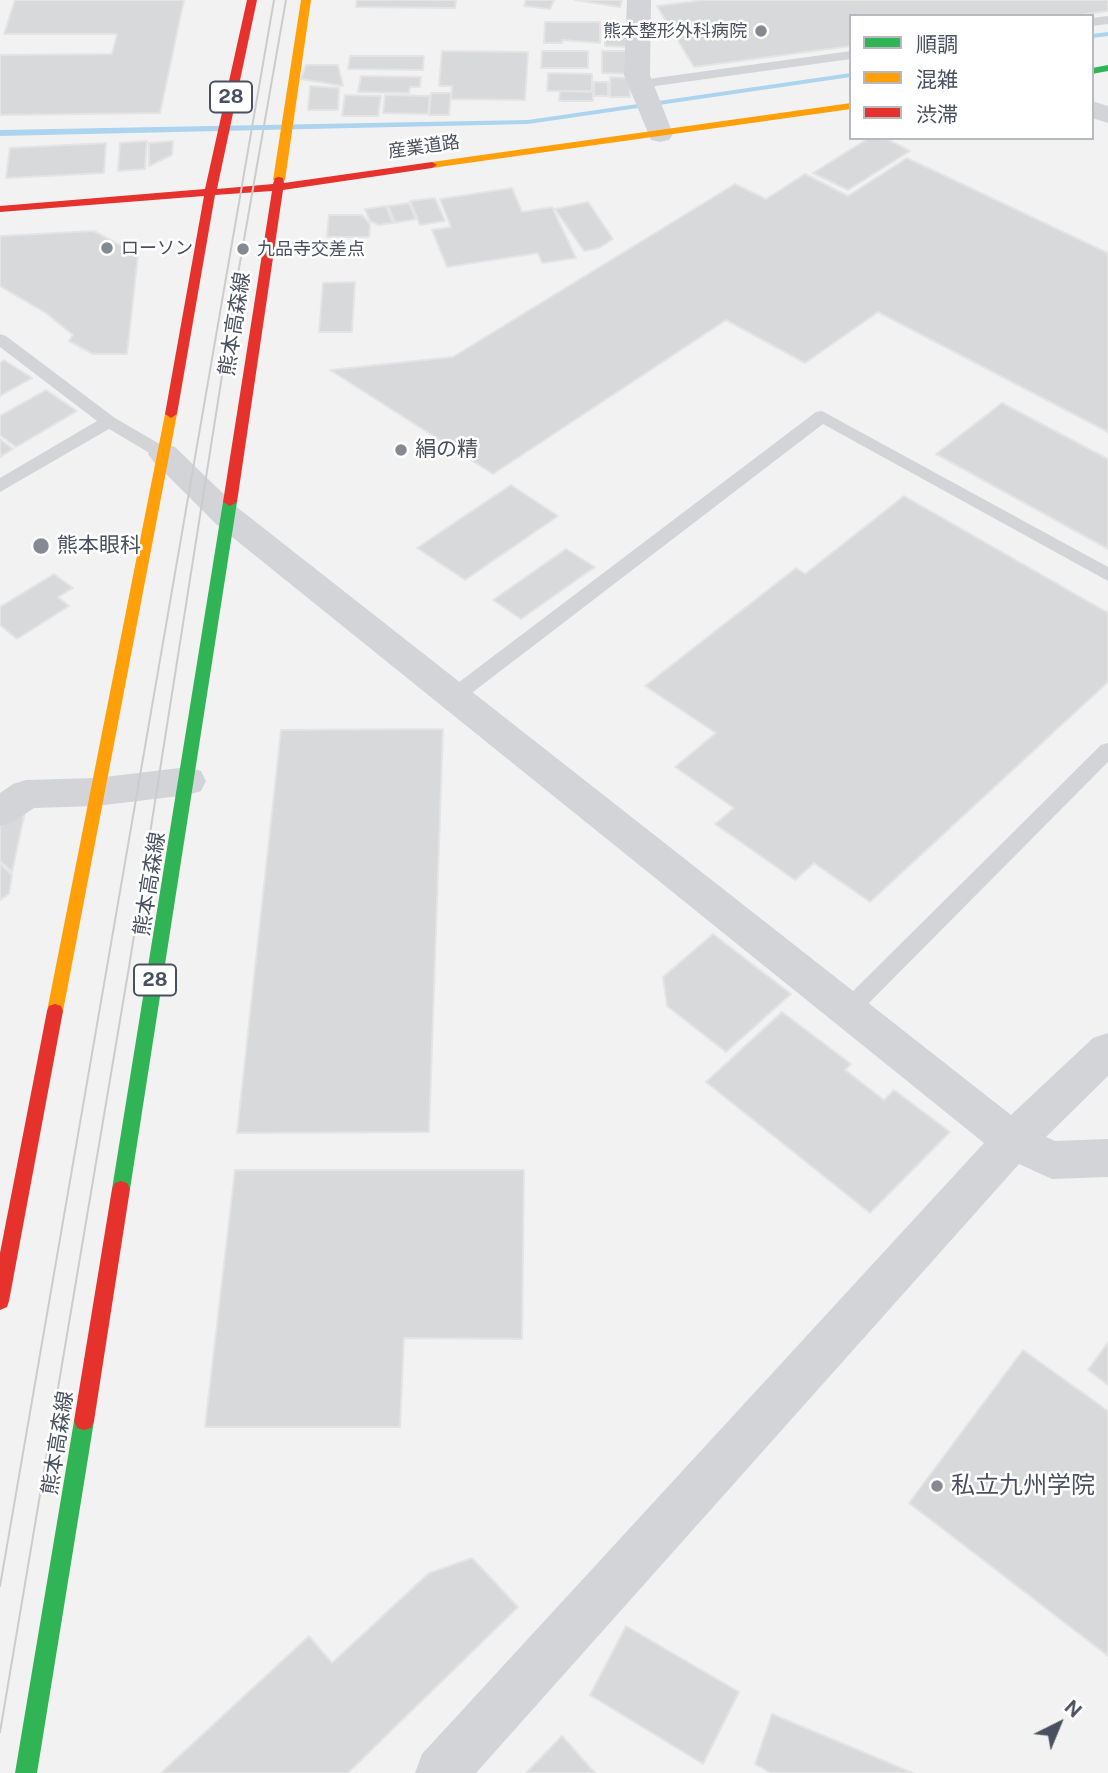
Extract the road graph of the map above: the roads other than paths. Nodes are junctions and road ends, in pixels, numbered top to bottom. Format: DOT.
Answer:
graph roads {
  1 [pos="252,0"];
  2 [pos="306,0"];
  3 [pos="639,0"];
  4 [pos="849,55"];
  5 [pos="641,84"];
  6 [pos="849,106"];
  7 [pos="660,134"];
  8 [pos="278,187"];
  9 [pos="210,193"];
  10 [pos="0,209"];
  11 [pos="0,339"];
  12 [pos="109,422"];
  13 [pos="164,454"];
  14 [pos="0,486"];
  15 [pos="227,516"];
  16 [pos="1108,575"];
  17 [pos="453,697"];
  18 [pos="1108,750"];
  19 [pos="188,781"];
  20 [pos="96,793"];
  21 [pos="0,811"];
  22 [pos="849,1009"];
  23 [pos="1108,1050"];
  24 [pos="1013,1141"];
  25 [pos="1108,1158"];
  26 [pos="0,1301"];
  27 [pos="26,1773"];
  28 [pos="441,1773"];
  1 -- 9 [label="main road, 28"];
  2 -- 8 [label="main road, 熊本高森線 / 28"];
  3 -- 5 [label="street"];
  4 -- 5 [label="lane"];
  5 -- 7 [label="street"];
  6 -- 7 [label="main road, 産業道路"];
  7 -- 8 [label="main road, 産業道路"];
  8 -- 9 [label="main road, 産業道路"];
  8 -- 15 [label="main road, 熊本高森線 / 28"];
  9 -- 10 [label="main road, 産業道路"];
  9 -- 13 [label="main road, 28"];
  11 -- 12 [label="lane"];
  12 -- 13 [label="lane"];
  12 -- 14 [label="lane"];
  13 -- 15 [label="street"];
  13 -- 20 [label="main road, 28"];
  15 -- 17 [label="street"];
  15 -- 19 [label="main road, 熊本高森線 / 28"];
  16 -- 17 [label="lane"];
  17 -- 22 [label="street"];
  18 -- 22 [label="lane"];
  19 -- 20 [label="street"];
  19 -- 27 [label="main road, 熊本高森線 / 28"];
  20 -- 21 [label="street"];
  20 -- 26 [label="main road, 28"];
  22 -- 24 [label="street"];
  23 -- 24 [label="street"];
  24 -- 25 [label="street"];
  24 -- 28 [label="street"];
}
